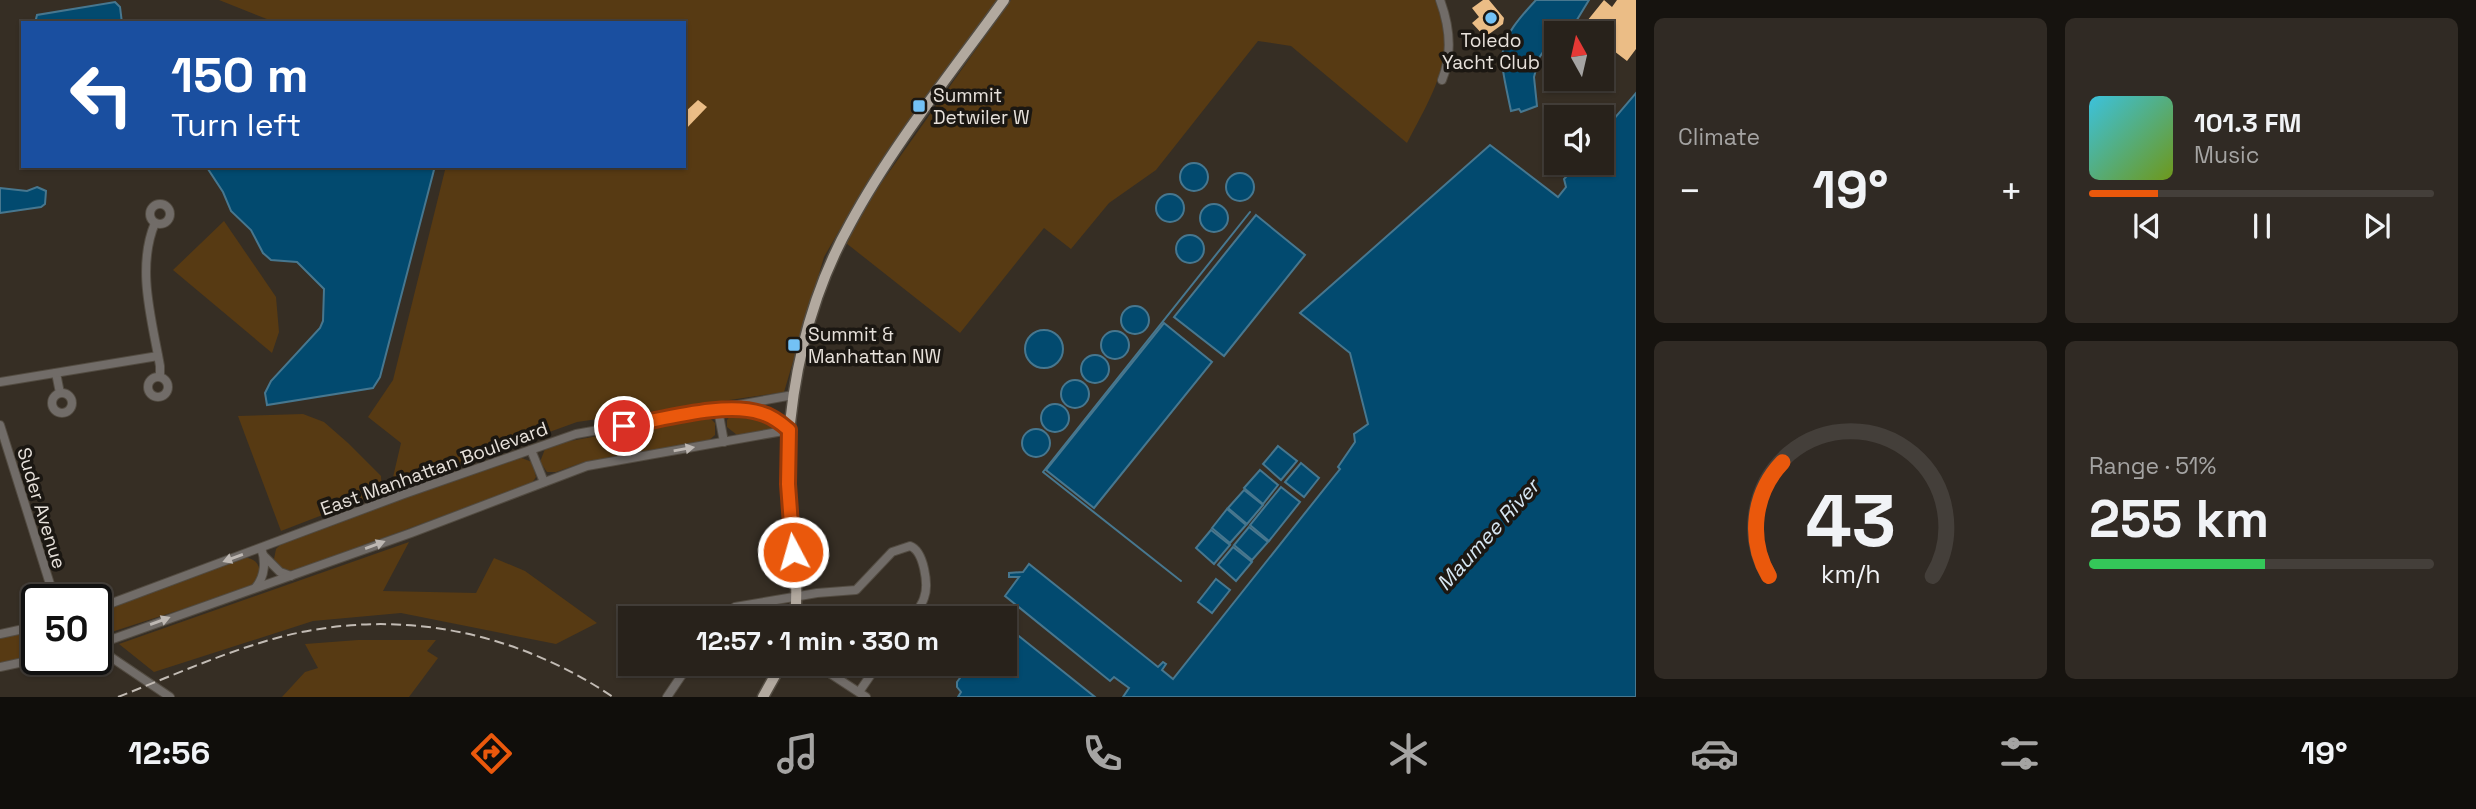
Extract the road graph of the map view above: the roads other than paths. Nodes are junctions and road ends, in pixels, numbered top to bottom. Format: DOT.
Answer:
graph roads {
  1 [pos="1004,0"];
  2 [pos="1440,0"];
  3 [pos="1442,80"];
  4 [pos="155,223"];
  5 [pos="158,356"];
  6 [pos="56,373"];
  7 [pos="160,377"];
  8 [pos="0,382"];
  9 [pos="60,393"];
  10 [pos="793,395"];
  11 [pos="718,410"];
  12 [pos="0,425"];
  13 [pos="789,430"];
  14 [pos="724,442"];
  15 [pos="531,450"];
  16 [pos="544,482"];
  17 [pos="262,552"];
  18 [pos="291,576"];
  19 [pos="50,584"];
  20 [pos="254,590"];
  21 [pos="797,597"];
  22 [pos="112,604"];
  23 [pos="741,606"];
  24 [pos="796,606"];
  25 [pos="918,606"];
  26 [pos="21,629"];
  27 [pos="0,634"];
  28 [pos="112,640"];
  29 [pos="112,657"];
  30 [pos="21,662"];
  31 [pos="0,667"];
  32 [pos="681,676"];
  33 [pos="775,676"];
  34 [pos="834,676"];
  35 [pos="872,676"];
  36 [pos="862,695"];
  37 [pos="170,697"];
  38 [pos="667,697"];
  39 [pos="763,697"];
  1 -- 10 [label="main road"];
  2 -- 3 [label="street"];
  4 -- 5 [label="street"];
  5 -- 6 [label="street"];
  5 -- 7 [label="street"];
  6 -- 8 [label="street"];
  6 -- 9 [label="street"];
  10 -- 11 [label="street, East Manhattan Boulevard"];
  10 -- 13 [label="main road"];
  11 -- 13 [label="street"];
  11 -- 14 [label="street"];
  11 -- 15 [label="street, East Manhattan Boulevard"];
  12 -- 19 [label="street, Suder Avenue"];
  13 -- 14 [label="street"];
  13 -- 21 [label="main road"];
  16 -- 14 [label="street, one-way"];
  15 -- 16 [label="street"];
  15 -- 17 [label="street, East Manhattan Boulevard"];
  18 -- 16 [label="street, one-way"];
  17 -- 18 [label="street"];
  17 -- 20 [label="street"];
  17 -- 22 [label="street, East Manhattan Boulevard, one-way"];
  18 -- 20 [label="street"];
  28 -- 20 [label="street, one-way"];
  21 -- 23 [label="street"];
  21 -- 24 [label="main road"];
  21 -- 25 [label="street"];
  26 -- 27 [label="street"];
  29 -- 37 [label="street"];
  30 -- 31 [label="street"];
  32 -- 38 [label="street"];
  33 -- 39 [label="main road"];
  34 -- 36 [label="street"];
  35 -- 36 [label="street"];
}
